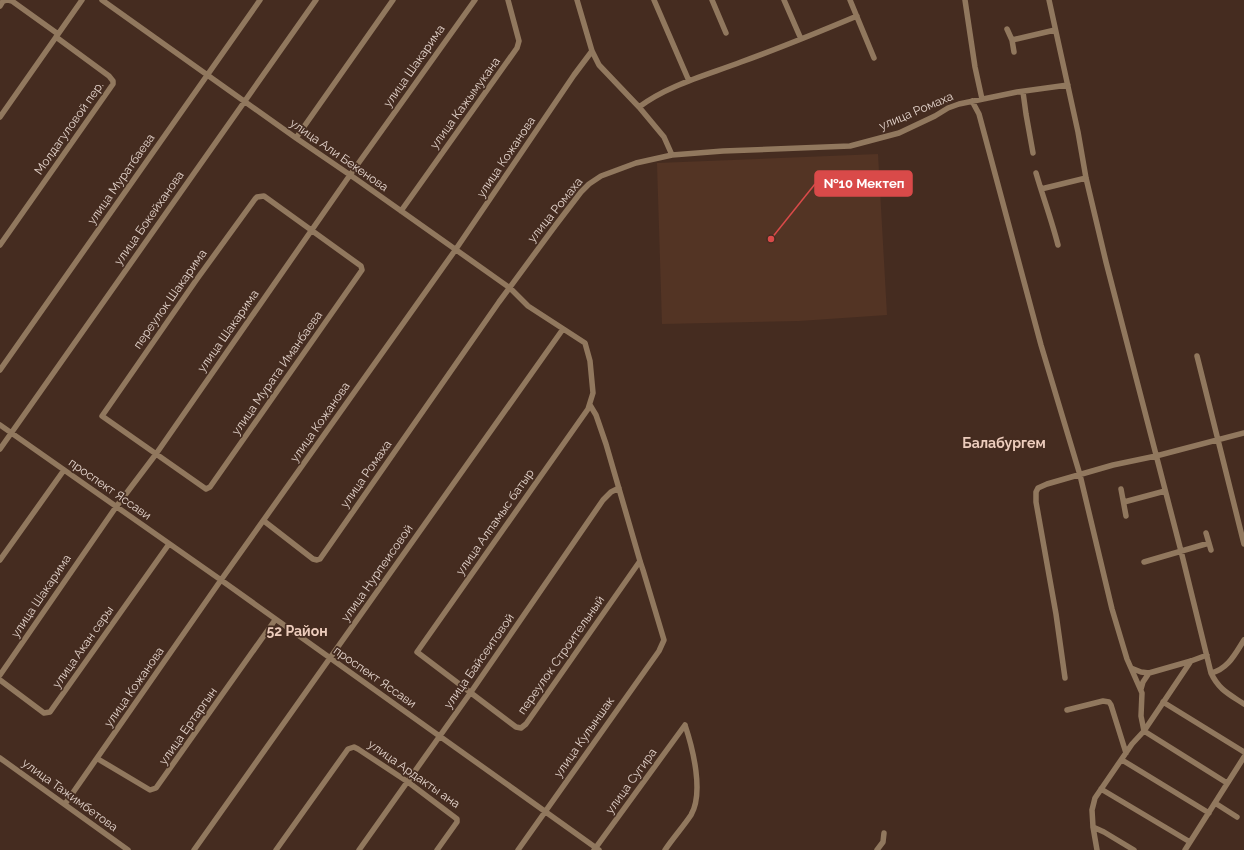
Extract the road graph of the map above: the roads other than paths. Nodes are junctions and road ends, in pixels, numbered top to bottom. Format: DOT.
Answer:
graph roads {
  1 [pos="7,0"];
  2 [pos="82,0"];
  3 [pos="102,0"];
  4 [pos="260,0"];
  5 [pos="316,0"];
  6 [pos="393,0"];
  7 [pos="474,0"];
  8 [pos="508,0"];
  9 [pos="577,0"];
  10 [pos="654,0"];
  11 [pos="712,0"];
  12 [pos="784,0"];
  13 [pos="850,0"];
  14 [pos="965,0"];
  15 [pos="1049,0"];
  16 [pos="0,6"];
  17 [pos="857,16"];
  18 [pos="1007,28"];
  19 [pos="1055,30"];
  20 [pos="726,33"];
  21 [pos="57,35"];
  22 [pos="801,39"];
  23 [pos="1012,40"];
  24 [pos="592,51"];
  25 [pos="1014,52"];
  26 [pos="874,58"];
  27 [pos="208,75"];
  28 [pos="689,81"];
  29 [pos="1068,86"];
  30 [pos="1023,92"];
  31 [pos="982,99"];
  32 [pos="972,101"];
  33 [pos="244,102"];
  34 [pos="639,107"];
  35 [pos="0,117"];
  36 [pos="296,138"];
  37 [pos="1033,153"];
  38 [pos="672,155"];
  39 [pos="1036,173"];
  40 [pos="350,175"];
  41 [pos="1086,178"];
  42 [pos="1041,189"];
  43 [pos="401,211"];
  44 [pos="312,231"];
  45 [pos="0,245"];
  46 [pos="1058,245"];
  47 [pos="456,249"];
  48 [pos="510,288"];
  49 [pos="563,329"];
  50 [pos="1197,356"];
  51 [pos="0,370"];
  52 [pos="590,406"];
  53 [pos="0,425"];
  54 [pos="11,433"];
  55 [pos="1244,433"];
  56 [pos="1217,439"];
  57 [pos="0,449"];
  58 [pos="156,454"];
  59 [pos="1156,456"];
  60 [pos="64,470"];
  61 [pos="1080,476"];
  62 [pos="619,488"];
  63 [pos="1121,489"];
  64 [pos="1165,491"];
  65 [pos="1124,502"];
  66 [pos="116,507"];
  67 [pos="1126,516"];
  68 [pos="264,521"];
  69 [pos="1206,533"];
  70 [pos="169,544"];
  71 [pos="1209,544"];
  72 [pos="1244,544"];
  73 [pos="1211,550"];
  74 [pos="1181,551"];
  75 [pos="0,560"];
  76 [pos="640,561"];
  77 [pos="1144,562"];
  78 [pos="221,580"];
  79 [pos="275,620"];
  80 [pos="1244,640"];
  81 [pos="1207,655"];
  82 [pos="330,659"];
  83 [pos="1191,661"];
  84 [pos="1131,668"];
  85 [pos="1149,673"];
  86 [pos="1210,673"];
  87 [pos="0,675"];
  88 [pos="1065,678"];
  89 [pos="0,680"];
  90 [pos="1141,689"];
  91 [pos="471,692"];
  92 [pos="1163,702"];
  93 [pos="1244,704"];
  94 [pos="1067,710"];
  95 [pos="1144,731"];
  96 [pos="439,737"];
  97 [pos="1244,752"];
  98 [pos="1126,753"];
  99 [pos="1244,757"];
  100 [pos="0,758"];
  101 [pos="98,759"];
  102 [pos="1122,760"];
  103 [pos="408,782"];
  104 [pos="1227,783"];
  105 [pos="1101,789"];
  106 [pos="65,804"];
  107 [pos="1215,804"];
  108 [pos="545,811"];
  109 [pos="1209,813"];
  110 [pos="1237,817"];
  111 [pos="1093,827"];
  112 [pos="884,833"];
  113 [pos="1190,842"];
  114 [pos="596,849"];
  115 [pos="128,850"];
  116 [pos="194,850"];
  117 [pos="276,850"];
  118 [pos="359,850"];
  119 [pos="437,850"];
  120 [pos="518,850"];
  121 [pos="665,850"];
  122 [pos="877,850"];
  123 [pos="1097,850"];
  124 [pos="1134,850"];
  125 [pos="1185,850"];
  1 -- 16 [label="street"];
  1 -- 21 [label="street"];
  2 -- 21 [label="street"];
  3 -- 27 [label="street, улица Али Бекенова"];
  4 -- 27 [label="street, улица Муратбаева"];
  5 -- 33 [label="street, улица Бокейханова"];
  6 -- 36 [label="street"];
  7 -- 40 [label="street, улица Шакарима"];
  8 -- 43 [label="street, улица Кажымукана"];
  9 -- 24 [label="street"];
  10 -- 28 [label="street"];
  11 -- 20 [label="street"];
  12 -- 22 [label="street"];
  13 -- 17 [label="street"];
  14 -- 31 [label="street"];
  15 -- 19 [label="street"];
  17 -- 22 [label="street"];
  17 -- 26 [label="street"];
  18 -- 23 [label="street"];
  19 -- 23 [label="street"];
  19 -- 29 [label="street"];
  21 -- 35 [label="street"];
  21 -- 45 [label="street, Молдагуловой пер."];
  22 -- 28 [label="street"];
  23 -- 25 [label="street"];
  24 -- 34 [label="street"];
  24 -- 47 [label="street, улица Кожанова"];
  27 -- 33 [label="street, улица Али Бекенова"];
  27 -- 51 [label="street, улица Муратбаева"];
  28 -- 34 [label="street"];
  29 -- 30 [label="street, улица Ромаха"];
  29 -- 41 [label="street"];
  30 -- 31 [label="street, улица Ромаха"];
  30 -- 37 [label="street"];
  31 -- 32 [label="street, улица Ромаха"];
  32 -- 38 [label="street, улица Ромаха"];
  32 -- 61 [label="street"];
  33 -- 36 [label="street, улица Али Бекенова"];
  33 -- 54 [label="street, улица Бокейханова"];
  34 -- 38 [label="street"];
  36 -- 40 [label="street, улица Али Бекенова"];
  38 -- 48 [label="street, улица Ромаха"];
  39 -- 42 [label="street"];
  40 -- 43 [label="street, улица Али Бекенова"];
  40 -- 44 [label="street, улица Шакарима"];
  41 -- 42 [label="street"];
  41 -- 59 [label="street"];
  42 -- 46 [label="street"];
  43 -- 47 [label="street, улица Али Бекенова"];
  44 -- 58 [label="street, улица Шакарима"];
  44 -- 58 [label="street, улица Мурата Иманбаева"];
  44 -- 58 [label="street, переулок Шакарима"];
  47 -- 48 [label="street, улица Али Бекенова"];
  47 -- 68 [label="street, улица Кожанова"];
  48 -- 49 [label="street, улица Али Бекенова"];
  48 -- 68 [label="street, улица Ромаха"];
  49 -- 52 [label="street, улица Али Бекенова"];
  49 -- 82 [label="street, улица Нурпеисовой"];
  50 -- 56 [label="street"];
  52 -- 62 [label="street"];
  52 -- 91 [label="street, улица Алпамыс батыр"];
  53 -- 54 [label="street, проспект Яссави"];
  54 -- 57 [label="street, улица Бокейханова"];
  54 -- 60 [label="street, проспект Яссави"];
  55 -- 56 [label="street"];
  56 -- 59 [label="street"];
  56 -- 72 [label="street"];
  58 -- 66 [label="street, улица Шакарима"];
  59 -- 61 [label="street"];
  59 -- 64 [label="street"];
  60 -- 66 [label="street, проспект Яссави"];
  60 -- 75 [label="street"];
  61 -- 84 [label="street"];
  61 -- 88 [label="street"];
  62 -- 76 [label="street"];
  62 -- 91 [label="street, улица Байсеитовой"];
  63 -- 65 [label="street"];
  64 -- 65 [label="street"];
  64 -- 74 [label="street"];
  65 -- 67 [label="street"];
  66 -- 70 [label="street, проспект Яссави"];
  66 -- 87 [label="street, улица Шакарима"];
  68 -- 78 [label="street, улица Кожанова"];
  69 -- 71 [label="street"];
  70 -- 78 [label="street, проспект Яссави"];
  70 -- 89 [label="street, улица Акан серы"];
  71 -- 73 [label="street"];
  71 -- 74 [label="street"];
  74 -- 77 [label="street"];
  74 -- 81 [label="street"];
  76 -- 91 [label="street, переулок Строительный"];
  76 -- 108 [label="street, улица Кулыншак"];
  78 -- 79 [label="street, проспект Яссави"];
  78 -- 101 [label="street, улица Кожанова"];
  79 -- 82 [label="street, проспект Яссави"];
  79 -- 101 [label="street, улица Ертаргын"];
  80 -- 86 [label="street"];
  81 -- 83 [label="street"];
  81 -- 86 [label="street"];
  82 -- 96 [label="street, проспект Яссави"];
  82 -- 116 [label="street, улица Нурпеисовой"];
  83 -- 85 [label="street"];
  83 -- 92 [label="street"];
  84 -- 85 [label="street"];
  84 -- 90 [label="street"];
  85 -- 90 [label="street"];
  86 -- 93 [label="street"];
  90 -- 95 [label="street"];
  91 -- 96 [label="street, улица Байсеитовой"];
  92 -- 95 [label="street"];
  92 -- 97 [label="street"];
  94 -- 98 [label="street"];
  95 -- 98 [label="street"];
  95 -- 104 [label="street"];
  96 -- 103 [label="street, улица Байсеитовой"];
  96 -- 108 [label="street, проспект Яссави"];
  98 -- 102 [label="street"];
  99 -- 104 [label="street"];
  100 -- 106 [label="street, улица Тажимбетова"];
  101 -- 106 [label="street, улица Кожанова"];
  102 -- 105 [label="street"];
  102 -- 109 [label="street"];
  103 -- 117 [label="street, улица Ардакты ана"];
  103 -- 118 [label="street, улица Байсеитовой"];
  103 -- 119 [label="street, улица Ардакты ана"];
  104 -- 107 [label="street"];
  105 -- 111 [label="street"];
  105 -- 113 [label="street"];
  106 -- 115 [label="street, улица Тажимбетова"];
  107 -- 109 [label="street"];
  107 -- 110 [label="street"];
  108 -- 114 [label="street, проспект Яссави"];
  108 -- 120 [label="street, улица Кулыншак"];
  109 -- 113 [label="street"];
  111 -- 123 [label="street"];
  111 -- 124 [label="street"];
  112 -- 122 [label="street"];
  113 -- 125 [label="street"];
  114 -- 121 [label="street, улица Сугира"];
}
